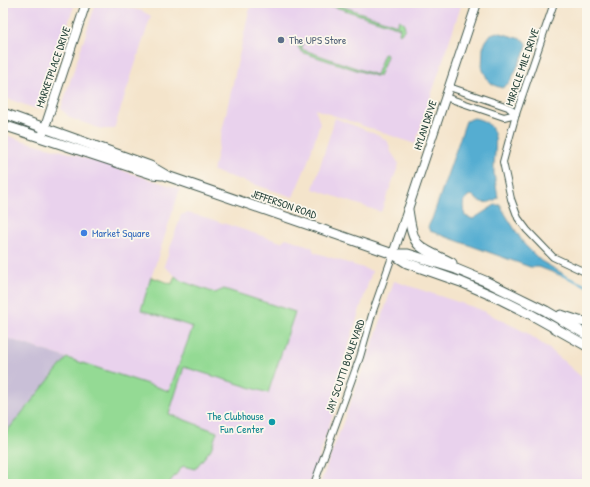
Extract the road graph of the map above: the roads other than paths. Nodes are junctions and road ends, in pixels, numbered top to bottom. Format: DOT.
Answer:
graph roads {
  1 [pos="86,3"];
  2 [pos="477,3"];
  3 [pos="554,3"];
  4 [pos="449,87"];
  5 [pos="445,97"];
  6 [pos="3,113"];
  7 [pos="516,114"];
  8 [pos="3,125"];
  9 [pos="45,128"];
  10 [pos="41,138"];
  11 [pos="167,176"];
  12 [pos="408,210"];
  13 [pos="393,254"];
  14 [pos="587,273"];
  15 [pos="468,274"];
  16 [pos="546,311"];
  17 [pos="587,322"];
  18 [pos="564,332"];
  19 [pos="587,335"];
  20 [pos="587,346"];
  21 [pos="587,353"];
  22 [pos="314,484"];
  1 -- 9 [label="main road, MARKETPLACE DRIVE"];
  2 -- 4 [label="main road, HYLAN DRIVE"];
  3 -- 7 [label="street, MIRACLE MILE DRIVE"];
  4 -- 5 [label="main road, HYLAN DRIVE"];
  4 -- 7 [label="street, MIRACLE MILE DRIVE"];
  5 -- 7 [label="street, MIRACLE MILE DRIVE"];
  5 -- 12 [label="main road, HYLAN DRIVE"];
  6 -- 9 [label="main road, JEFFERSON ROAD"];
  7 -- 14 [label="street, MIRACLE MILE DRIVE"];
  8 -- 10 [label="main road, JEFFERSON ROAD"];
  9 -- 10 [label="main road, MARKETPLACE DRIVE"];
  9 -- 11 [label="main road, JEFFERSON ROAD"];
  10 -- 11 [label="main road, JEFFERSON ROAD"];
  11 -- 13 [label="main road, JEFFERSON ROAD"];
  12 -- 13 [label="main road, HYLAN DRIVE"];
  12 -- 15 [label="main road"];
  13 -- 15 [label="main road, JEFFERSON ROAD"];
  13 -- 18 [label="main road, JEFFERSON ROAD"];
  13 -- 22 [label="street, JAY SCUTTI BOULEVARD"];
  15 -- 16 [label="main road, JEFFERSON ROAD"];
  16 -- 17 [label="main road"];
  16 -- 19 [label="main road, JEFFERSON ROAD"];
  18 -- 20 [label="main road, JEFFERSON ROAD"];
  18 -- 21 [label="main road"];
}
